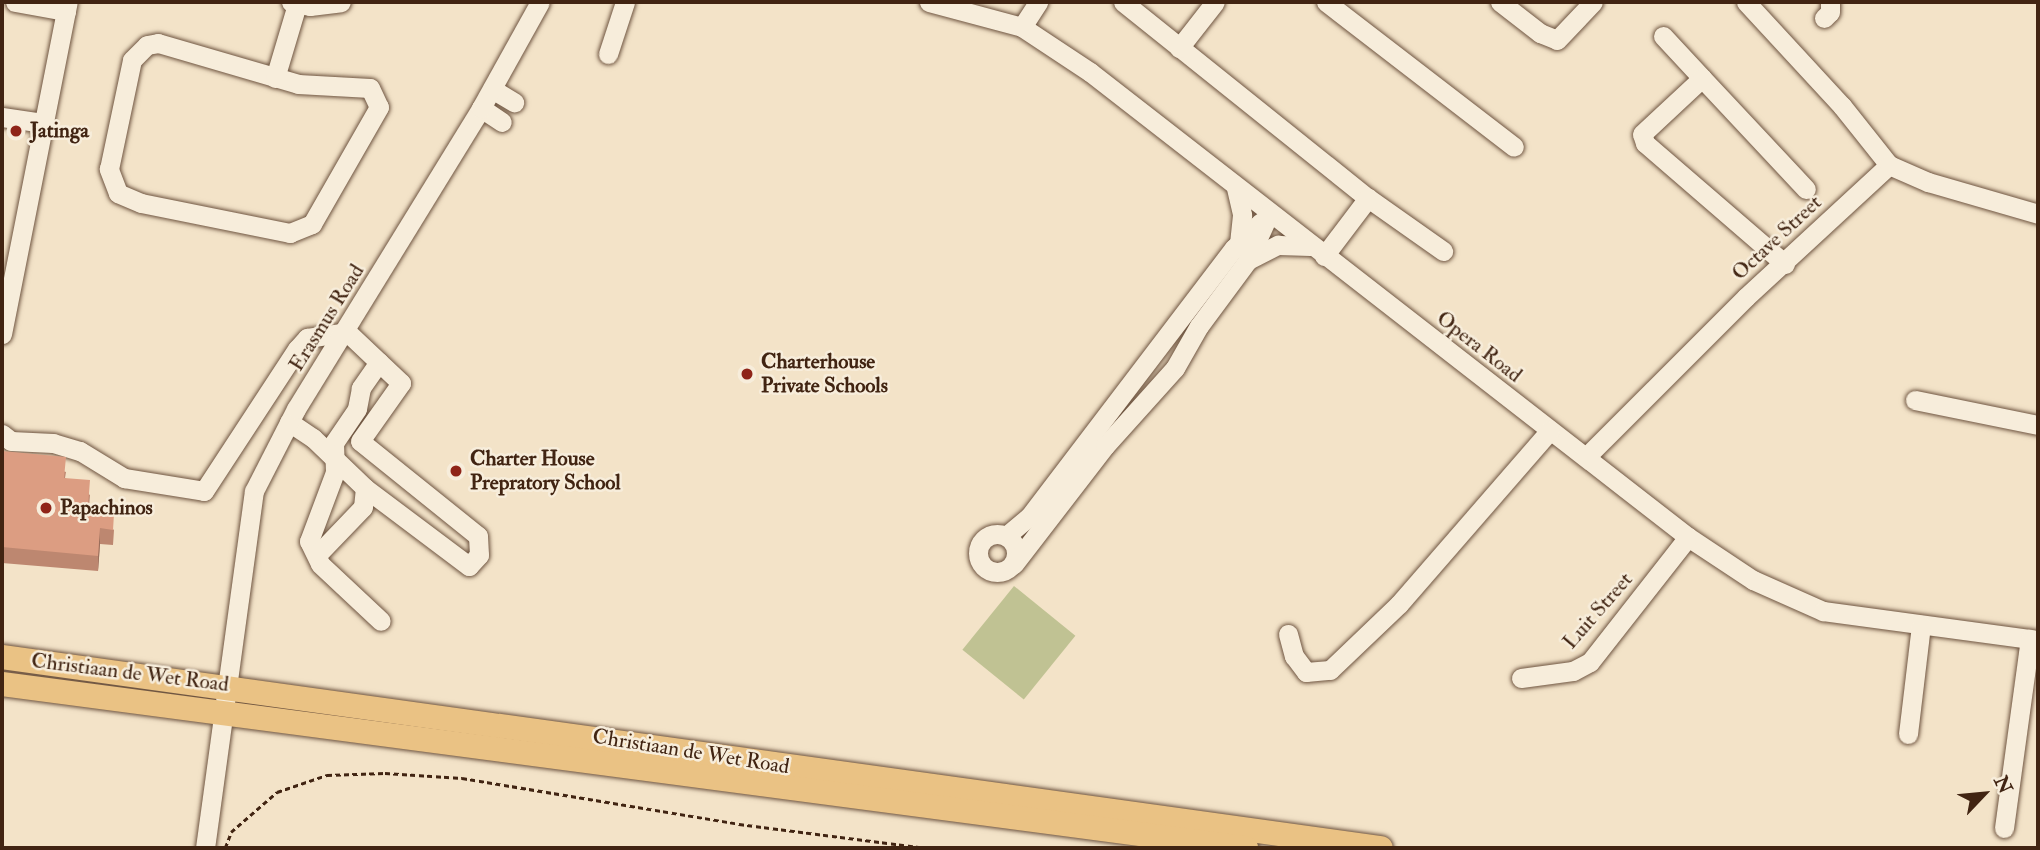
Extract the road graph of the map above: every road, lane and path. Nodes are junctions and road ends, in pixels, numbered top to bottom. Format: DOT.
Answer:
graph roads {
  1 [pos="15,2"];
  2 [pos="341,2"];
  3 [pos="526,2"];
  4 [pos="540,2"];
  5 [pos="625,2"];
  6 [pos="929,2"];
  7 [pos="1038,2"];
  8 [pos="1123,2"];
  9 [pos="1215,2"];
  10 [pos="1326,2"];
  11 [pos="1500,2"];
  12 [pos="1593,2"];
  13 [pos="1746,2"];
  14 [pos="294,3"];
  15 [pos="67,6"];
  16 [pos="1022,27"];
  17 [pos="524,32"];
  18 [pos="1662,36"];
  19 [pos="1179,48"];
  20 [pos="608,54"];
  21 [pos="275,78"];
  22 [pos="1702,78"];
  23 [pos="492,89"];
  24 [pos="514,103"];
  25 [pos="481,108"];
  26 [pos="2,117"];
  27 [pos="502,122"];
  28 [pos="43,123"];
  29 [pos="1514,148"];
  30 [pos="1889,165"];
  31 [pos="1236,188"];
  32 [pos="1806,189"];
  33 [pos="1368,198"];
  34 [pos="1269,214"];
  35 [pos="2038,214"];
  36 [pos="1244,251"];
  37 [pos="1317,251"];
  38 [pos="1443,251"];
  39 [pos="1785,264"];
  40 [pos="347,332"];
  41 [pos="2,334"];
  42 [pos="379,362"];
  43 [pos="1915,400"];
  44 [pos="357,409"];
  45 [pos="289,422"];
  46 [pos="373,422"];
  47 [pos="2038,425"];
  48 [pos="1550,430"];
  49 [pos="2,434"];
  50 [pos="338,435"];
  51 [pos="364,444"];
  52 [pos="333,455"];
  53 [pos="1586,457"];
  54 [pos="365,488"];
  55 [pos="1006,536"];
  56 [pos="1688,537"];
  57 [pos="317,555"];
  58 [pos="1014,564"];
  59 [pos="381,621"];
  60 [pos="1922,625"];
  61 [pos="1288,634"];
  62 [pos="2034,640"];
  63 [pos="2,657"];
  64 [pos="1521,678"];
  65 [pos="2,684"];
  66 [pos="229,685"];
  67 [pos="227,715"];
  68 [pos="1908,734"];
  69 [pos="2004,828"];
  70 [pos="205,848"];
  71 [pos="225,848"];
  72 [pos="926,848"];
  73 [pos="1246,848"];
  74 [pos="1381,848"];
  1 -- 15 [label="street"];
  2 -- 14 [label="street"];
  3 -- 17 [label="street"];
  4 -- 17 [label="street, Erasmus Road"];
  5 -- 20 [label="street"];
  6 -- 16 [label="street, Opera Road"];
  7 -- 16 [label="street"];
  8 -- 19 [label="street"];
  9 -- 19 [label="street"];
  10 -- 29 [label="street"];
  11 -- 12 [label="street"];
  13 -- 30 [label="street"];
  14 -- 21 [label="street"];
  15 -- 28 [label="street"];
  16 -- 31 [label="street, Opera Road"];
  17 -- 23 [label="street, Erasmus Road"];
  18 -- 22 [label="street"];
  19 -- 33 [label="street"];
  21 -- 21 [label="street"];
  22 -- 32 [label="street"];
  22 -- 39 [label="street"];
  23 -- 24 [label="street"];
  23 -- 25 [label="street, Erasmus Road"];
  25 -- 27 [label="street"];
  25 -- 40 [label="street, Erasmus Road"];
  26 -- 28 [label="street"];
  28 -- 41 [label="street"];
  30 -- 35 [label="street"];
  30 -- 39 [label="street, Octave Street"];
  31 -- 34 [label="street, Opera Road"];
  31 -- 36 [label="street"];
  33 -- 37 [label="street"];
  33 -- 38 [label="street"];
  34 -- 36 [label="street"];
  34 -- 37 [label="street, Opera Road"];
  36 -- 37 [label="street"];
  36 -- 55 [label="street"];
  36 -- 58 [label="street"];
  37 -- 48 [label="street, Opera Road"];
  39 -- 53 [label="street, Octave Street"];
  40 -- 42 [label="street"];
  40 -- 45 [label="street, Erasmus Road"];
  40 -- 49 [label="street"];
  42 -- 44 [label="street"];
  42 -- 46 [label="street"];
  43 -- 47 [label="street"];
  44 -- 46 [label="street"];
  44 -- 50 [label="street"];
  45 -- 52 [label="street"];
  45 -- 66 [label="street, Erasmus Road"];
  46 -- 51 [label="street"];
  48 -- 53 [label="street, Opera Road"];
  48 -- 61 [label="street"];
  50 -- 51 [label="street"];
  50 -- 52 [label="street"];
  51 -- 54 [label="street"];
  51 -- 54 [label="street"];
  52 -- 54 [label="street"];
  52 -- 57 [label="street"];
  53 -- 56 [label="street, Opera Road"];
  54 -- 57 [label="street"];
  55 -- 58 [label="street"];
  55 -- 58 [label="street"];
  56 -- 60 [label="street, Opera Road"];
  56 -- 64 [label="street, Luit Street"];
  57 -- 59 [label="street"];
  60 -- 62 [label="street, Opera Road"];
  60 -- 68 [label="street"];
  62 -- 69 [label="street"];
  63 -- 66 [label="main road, Christiaan de Wet Road"];
  65 -- 67 [label="main road, Christiaan de Wet Road"];
  66 -- 67 [label="street, Erasmus Road"];
  66 -- 74 [label="main road, Christiaan de Wet Road"];
  67 -- 70 [label="street, Erasmus Road"];
  67 -- 73 [label="main road, Christiaan de Wet Road"];
  71 -- 72 [label="path"];
}
